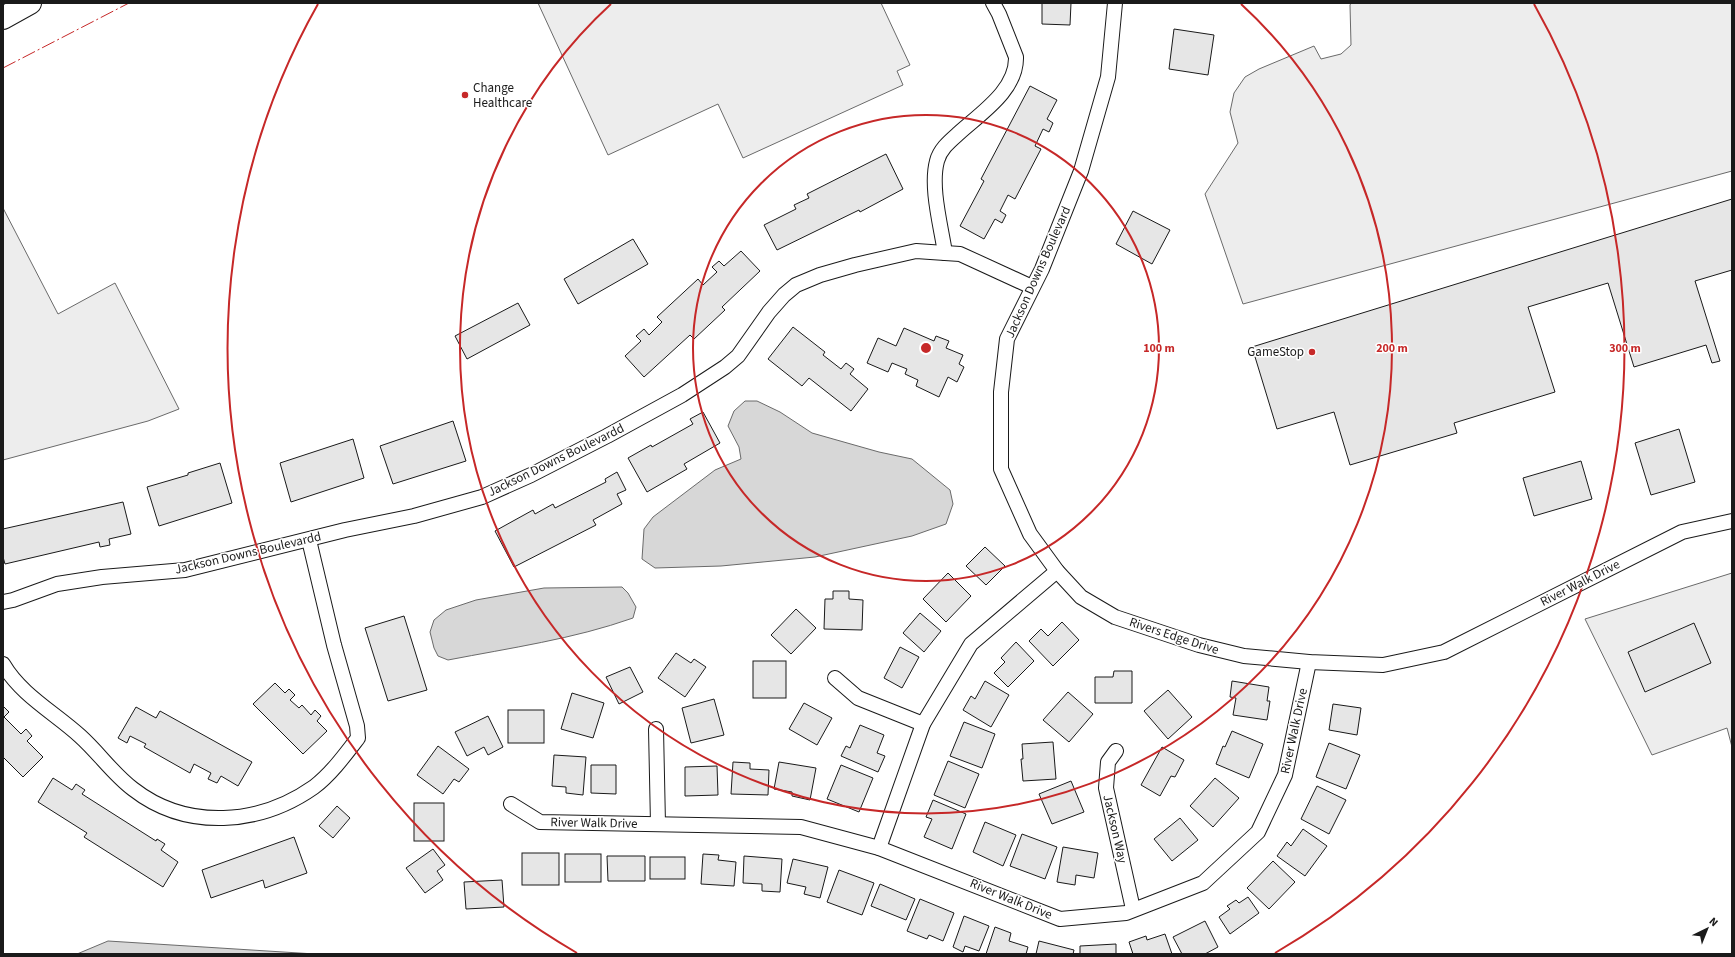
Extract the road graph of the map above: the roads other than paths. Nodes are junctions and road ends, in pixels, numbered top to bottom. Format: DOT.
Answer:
graph roads {
  1 [pos="30,3"];
  2 [pos="1115,3"];
  3 [pos="996,7"];
  4 [pos="3,18"];
  5 [pos="945,253"];
  6 [pos="1032,287"];
  7 [pos="1732,521"];
  8 [pos="309,540"];
  9 [pos="1057,571"];
  10 [pos="3,602"];
  11 [pos="1308,662"];
  12 [pos="3,664"];
  13 [pos="835,678"];
  14 [pos="923,724"];
  15 [pos="656,729"];
  16 [pos="1116,751"];
  17 [pos="511,804"];
  18 [pos="658,824"];
  19 [pos="879,848"];
  20 [pos="1133,909"];
  1 -- 4 [label="main road"];
  2 -- 6 [label="street, Jackson Downs Boulevard"];
  3 -- 5 [label="street"];
  5 -- 6 [label="street, Jackson Downs Boulevardd"];
  5 -- 8 [label="street, Jackson Downs Boulevardd"];
  6 -- 9 [label="street, Jackson Downs Boulevard"];
  7 -- 11 [label="street, River Walk Drive"];
  8 -- 10 [label="street, Jackson Downs Boulevardd"];
  8 -- 12 [label="street"];
  9 -- 11 [label="street, Rivers Edge Drive"];
  9 -- 14 [label="street"];
  11 -- 20 [label="street, River Walk Drive"];
  13 -- 14 [label="street"];
  14 -- 19 [label="street"];
  15 -- 18 [label="street"];
  16 -- 20 [label="street, Jackson Way"];
  17 -- 18 [label="street, River Walk Drive"];
  18 -- 19 [label="street"];
  19 -- 20 [label="street, River Walk Drive"];
}
